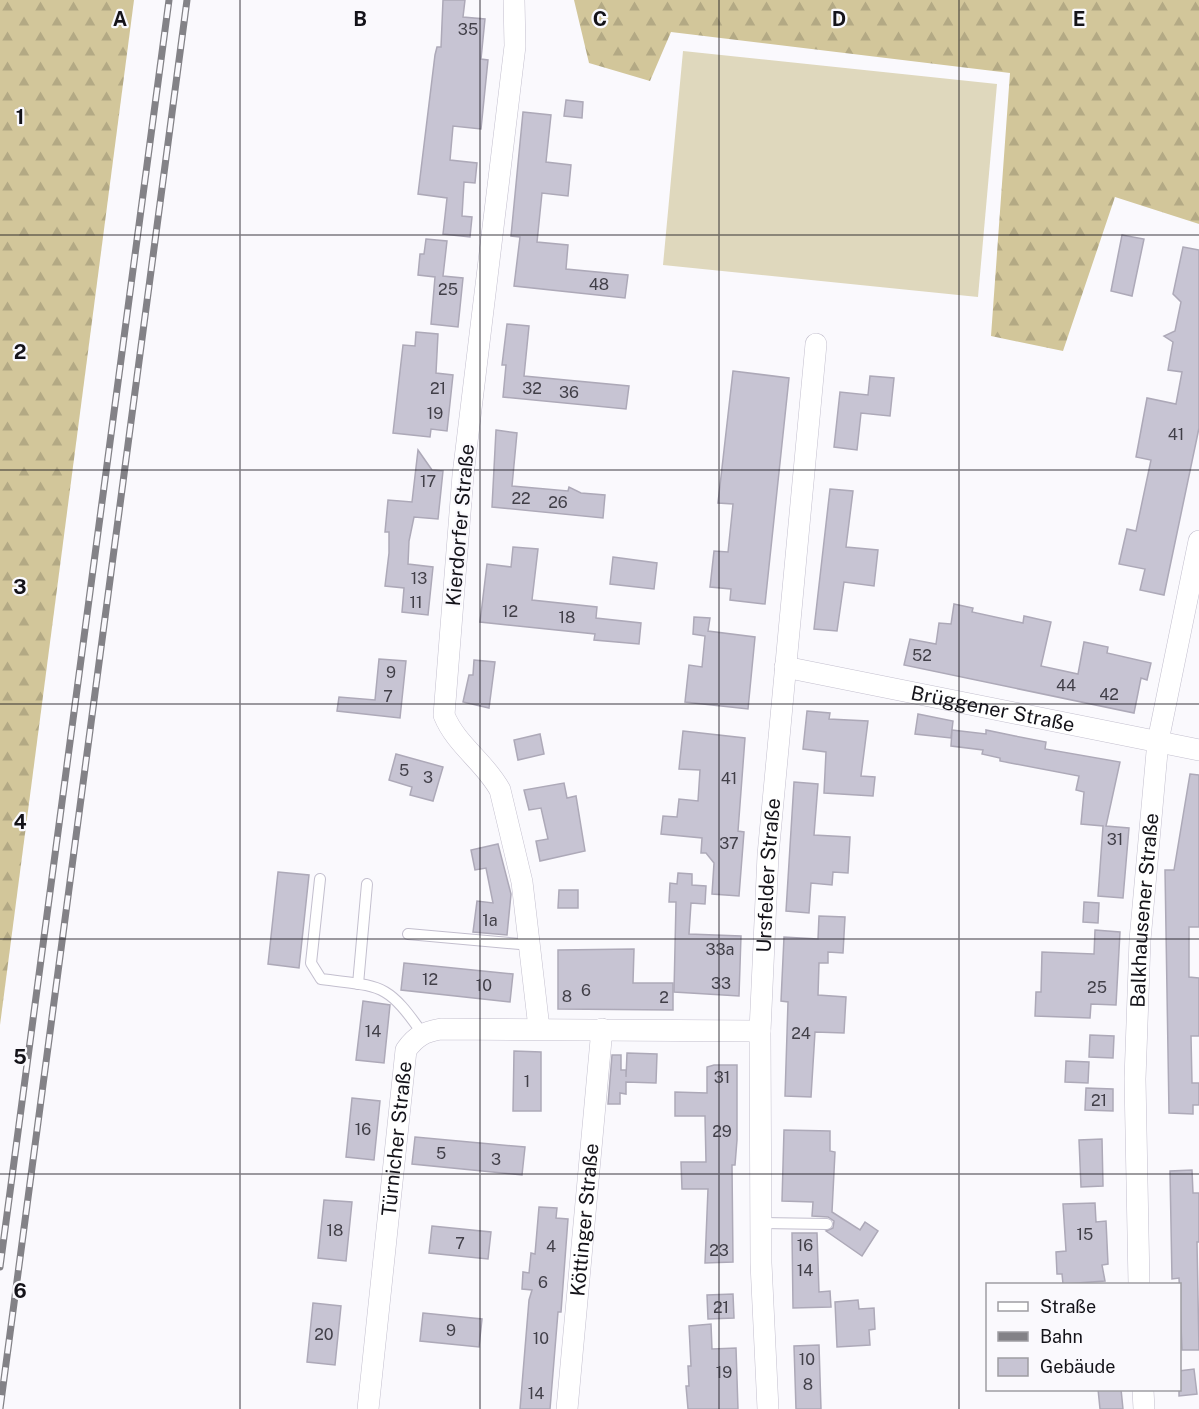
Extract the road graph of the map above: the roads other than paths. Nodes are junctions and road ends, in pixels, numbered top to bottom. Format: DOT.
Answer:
graph roads {
  1 [pos="514,0"];
  2 [pos="816,344"];
  3 [pos="1199,541"];
  4 [pos="785,667"];
  5 [pos="1158,741"];
  6 [pos="1199,750"];
  7 [pos="320,879"];
  8 [pos="367,884"];
  9 [pos="408,934"];
  10 [pos="531,945"];
  11 [pos="358,984"];
  12 [pos="539,1028"];
  13 [pos="602,1029"];
  14 [pos="760,1031"];
  15 [pos="422,1033"];
  16 [pos="761,1223"];
  17 [pos="827,1224"];
  18 [pos="1140,1283"];
  19 [pos="1143,1391"];
  20 [pos="368,1409"];
  21 [pos="567,1409"];
  22 [pos="768,1409"];
  23 [pos="1144,1409"];
  1 -- 10 [label="street, Kierdorfer Straße"];
  2 -- 4 [label="street, Ursfelder Straße"];
  3 -- 5 [label="street, Balkhausener Straße"];
  4 -- 5 [label="street, Brüggener Straße"];
  4 -- 14 [label="street, Ursfelder Straße"];
  5 -- 6 [label="street, Brüggener Straße"];
  5 -- 18 [label="street, Balkhausener Straße"];
  7 -- 11 [label="lane"];
  8 -- 11 [label="lane"];
  9 -- 10 [label="lane"];
  10 -- 12 [label="street, Kierdorfer Straße"];
  11 -- 15 [label="lane"];
  12 -- 13 [label="street"];
  12 -- 15 [label="street"];
  13 -- 14 [label="street"];
  13 -- 21 [label="street, Köttinger Straße"];
  14 -- 16 [label="street, Ursfelder Straße"];
  15 -- 20 [label="street, Türnicher Straße"];
  16 -- 17 [label="lane"];
  16 -- 22 [label="street, Ursfelder Straße"];
  19 -- 23 [label="street"];
}
